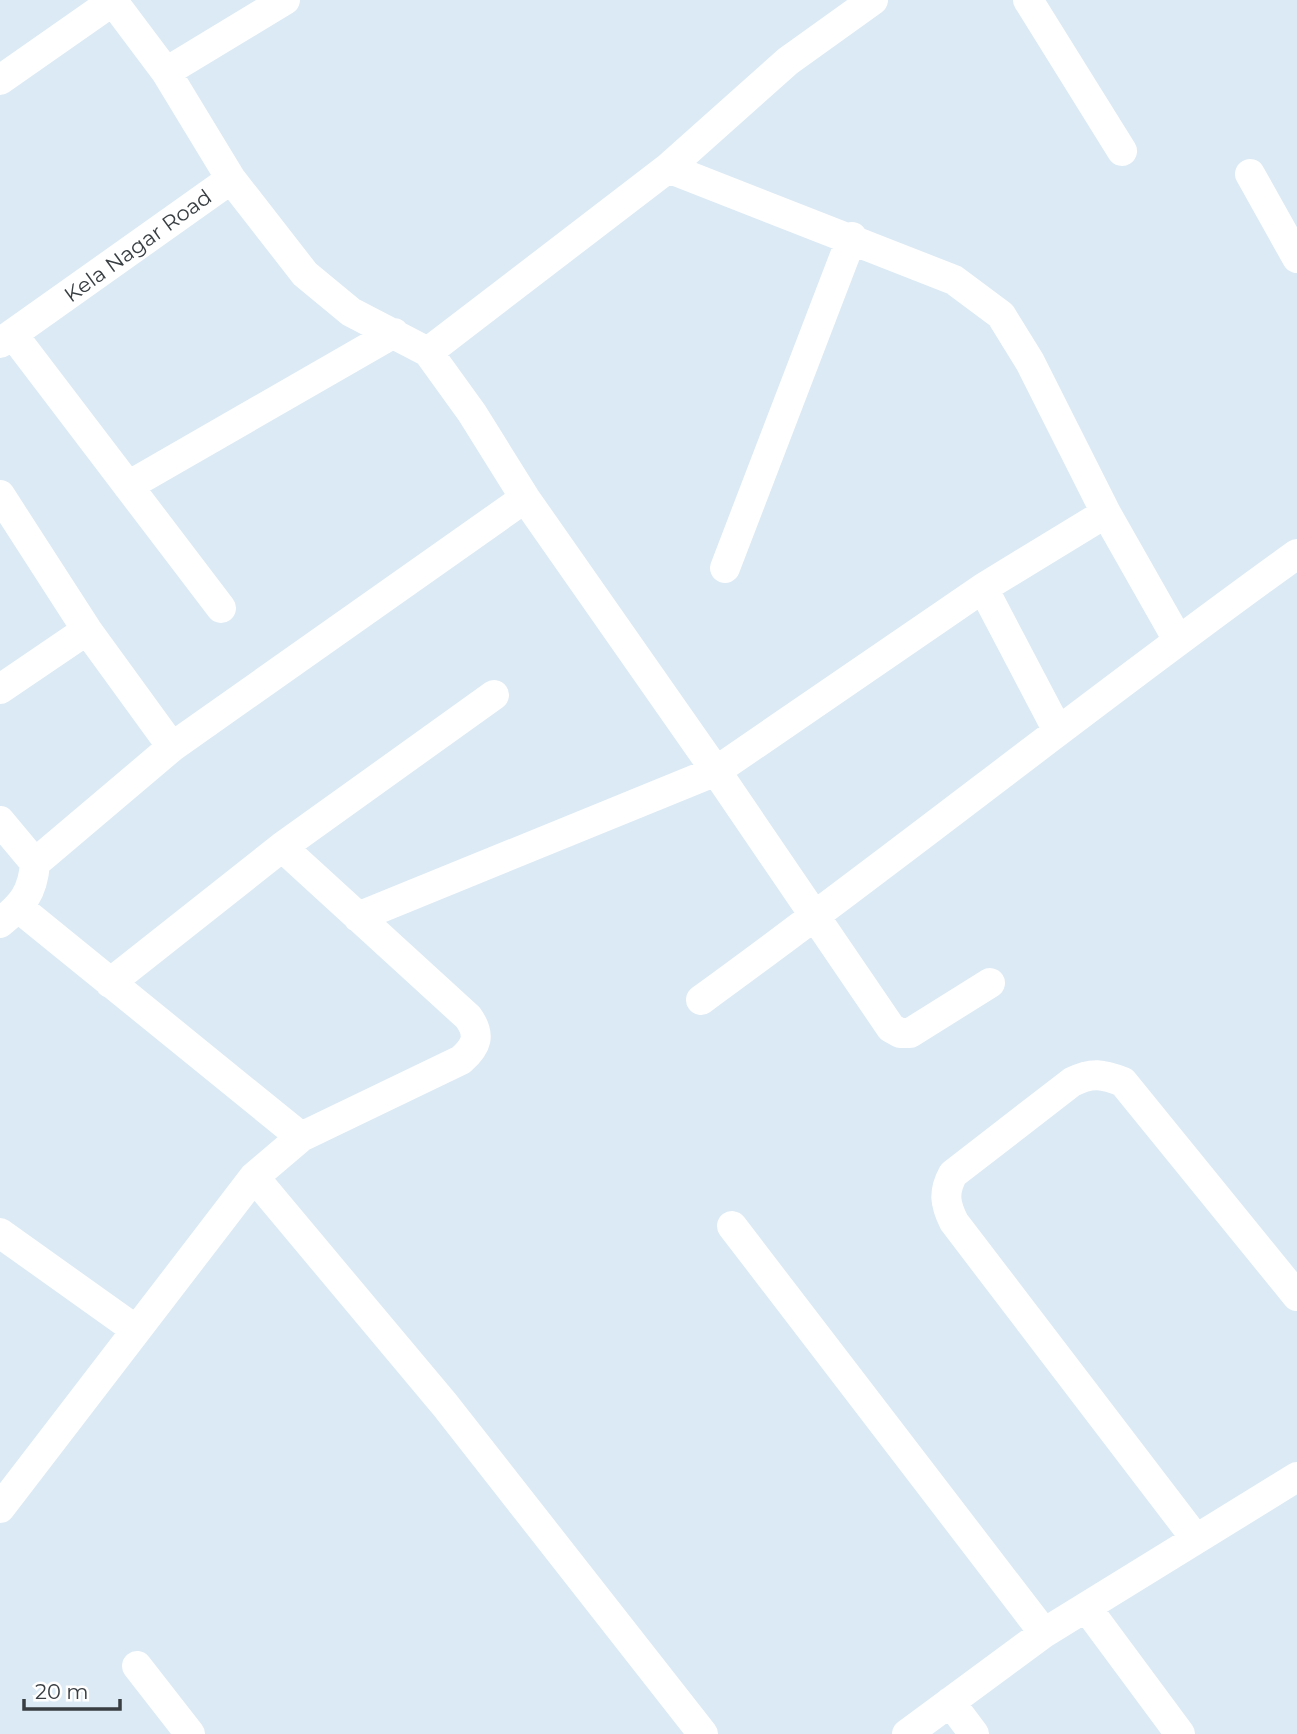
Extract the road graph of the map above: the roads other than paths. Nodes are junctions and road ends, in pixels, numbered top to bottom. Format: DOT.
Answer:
graph roads {
  1 [pos="113,0"];
  2 [pos="285,0"];
  3 [pos="873,0"];
  4 [pos="1028,0"];
  5 [pos="166,72"];
  6 [pos="0,80"];
  7 [pos="1122,151"];
  8 [pos="668,168"];
  9 [pos="1250,174"];
  10 [pos="231,179"];
  11 [pos="852,237"];
  12 [pos="1297,258"];
  13 [pos="394,333"];
  14 [pos="7,339"];
  15 [pos="428,352"];
  16 [pos="128,486"];
  17 [pos="0,495"];
  18 [pos="525,498"];
  19 [pos="1106,513"];
  20 [pos="1297,554"];
  21 [pos="725,568"];
  22 [pos="983,588"];
  23 [pos="221,608"];
  24 [pos="87,630"];
  25 [pos="1178,640"];
  26 [pos="0,689"];
  27 [pos="494,695"];
  28 [pos="1058,731"];
  29 [pos="172,747"];
  30 [pos="716,771"];
  31 [pos="0,821"];
  32 [pos="282,847"];
  33 [pos="35,863"];
  34 [pos="9,916"];
  35 [pos="816,916"];
  36 [pos="358,917"];
  37 [pos="110,983"];
  38 [pos="990,983"];
  39 [pos="701,1000"];
  40 [pos="301,1137"];
  41 [pos="254,1177"];
  42 [pos="732,1226"];
  43 [pos="0,1233"];
  44 [pos="1297,1296"];
  45 [pos="136,1330"];
  46 [pos="1297,1477"];
  47 [pos="3,1496"];
  48 [pos="1196,1539"];
  49 [pos="1086,1607"];
  50 [pos="1044,1633"];
  51 [pos="138,1666"];
  52 [pos="950,1702"];
  53 [pos="190,1734"];
  54 [pos="703,1734"];
  55 [pos="907,1734"];
  56 [pos="974,1734"];
  57 [pos="1180,1734"];
  1 -- 5 [label="street, Kela Nagar Road"];
  1 -- 6 [label="street"];
  2 -- 5 [label="street"];
  3 -- 8 [label="street"];
  4 -- 7 [label="street"];
  5 -- 10 [label="street, Kela Nagar Road"];
  8 -- 11 [label="street"];
  8 -- 15 [label="street"];
  9 -- 12 [label="street"];
  10 -- 13 [label="street"];
  10 -- 14 [label="street, Kela Nagar Road"];
  11 -- 19 [label="street"];
  11 -- 21 [label="street"];
  13 -- 15 [label="street"];
  13 -- 16 [label="street"];
  14 -- 16 [label="street"];
  15 -- 18 [label="street"];
  16 -- 23 [label="street"];
  17 -- 24 [label="street"];
  18 -- 29 [label="street"];
  18 -- 30 [label="street"];
  19 -- 22 [label="street"];
  19 -- 25 [label="street"];
  20 -- 25 [label="street"];
  22 -- 28 [label="street"];
  22 -- 30 [label="street"];
  24 -- 26 [label="street"];
  24 -- 29 [label="street"];
  25 -- 28 [label="street"];
  27 -- 32 [label="street"];
  28 -- 35 [label="street"];
  29 -- 33 [label="street"];
  30 -- 35 [label="street"];
  30 -- 36 [label="street"];
  31 -- 33 [label="street"];
  32 -- 36 [label="street"];
  32 -- 37 [label="street"];
  33 -- 34 [label="street"];
  34 -- 37 [label="street"];
  35 -- 38 [label="street"];
  35 -- 39 [label="street"];
  36 -- 40 [label="street"];
  37 -- 40 [label="street"];
  40 -- 41 [label="street"];
  41 -- 45 [label="street"];
  41 -- 54 [label="street"];
  42 -- 50 [label="street"];
  43 -- 45 [label="street"];
  44 -- 48 [label="street"];
  45 -- 47 [label="street"];
  46 -- 48 [label="street"];
  48 -- 49 [label="street"];
  49 -- 50 [label="street"];
  49 -- 57 [label="street"];
  50 -- 52 [label="street"];
  51 -- 53 [label="street"];
  52 -- 55 [label="street"];
  52 -- 56 [label="street"];
}
